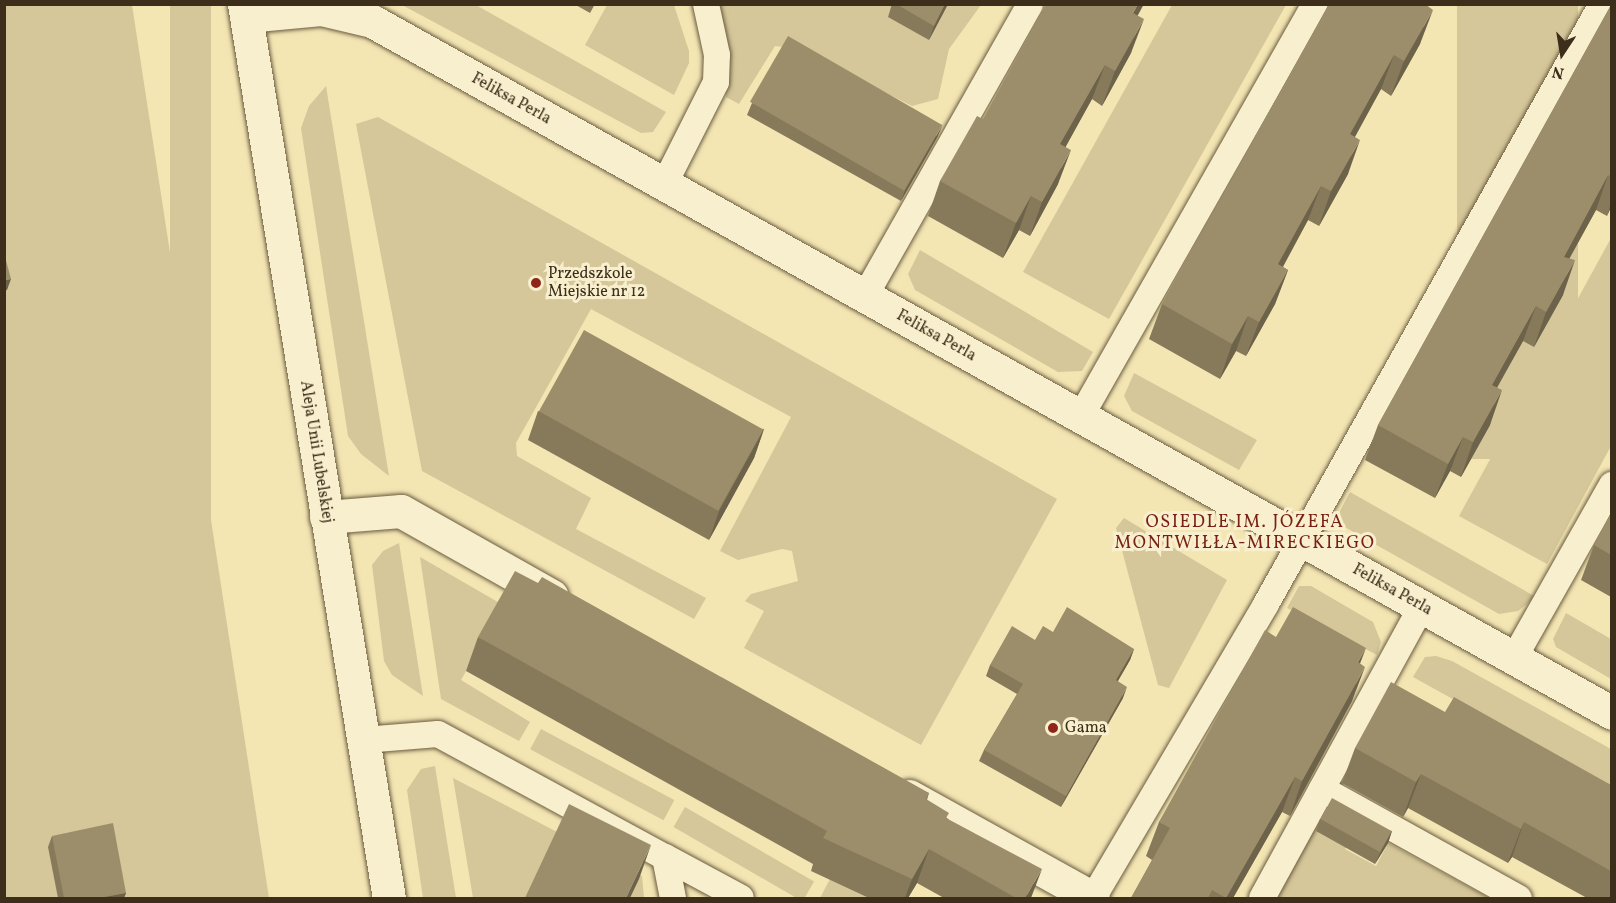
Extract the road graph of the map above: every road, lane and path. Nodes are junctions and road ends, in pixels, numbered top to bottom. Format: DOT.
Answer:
graph roads {
  1 [pos="706,4"];
  2 [pos="1030,4"];
  3 [pos="1315,4"];
  4 [pos="1602,4"];
  5 [pos="245,10"];
  6 [pos="664,185"];
  7 [pos="865,296"];
  8 [pos="1081,416"];
  9 [pos="1611,485"];
  10 [pos="326,517"];
  11 [pos="1302,540"];
  12 [pos="1421,607"];
  13 [pos="574,609"];
  14 [pos="1514,658"];
  15 [pos="1611,713"];
  16 [pos="364,740"];
  17 [pos="885,783"];
  18 [pos="1322,789"];
  19 [pos="665,857"];
  20 [pos="389,898"];
  21 [pos="673,898"];
  22 [pos="741,898"];
  23 [pos="1093,898"];
  24 [pos="1262,898"];
  25 [pos="1519,898"];
  1 -- 6 [label="lane"];
  2 -- 7 [label="lane"];
  3 -- 8 [label="lane"];
  4 -- 11 [label="lane"];
  5 -- 6 [label="street, Feliksa Perla"];
  5 -- 10 [label="street, Aleja Unii Lubelskiej"];
  6 -- 7 [label="street, Feliksa Perla"];
  7 -- 8 [label="street, Feliksa Perla"];
  8 -- 11 [label="street, Feliksa Perla"];
  9 -- 14 [label="lane"];
  10 -- 13 [label="street"];
  10 -- 16 [label="street, Aleja Unii Lubelskiej"];
  11 -- 12 [label="street, Feliksa Perla"];
  11 -- 23 [label="lane"];
  12 -- 14 [label="street, Feliksa Perla"];
  12 -- 18 [label="lane"];
  14 -- 15 [label="street, Feliksa Perla"];
  16 -- 19 [label="lane"];
  16 -- 20 [label="street, Aleja Unii Lubelskiej"];
  17 -- 23 [label="street"];
  18 -- 24 [label="lane"];
  18 -- 25 [label="lane"];
  19 -- 21 [label="lane"];
  19 -- 22 [label="lane"];
}
